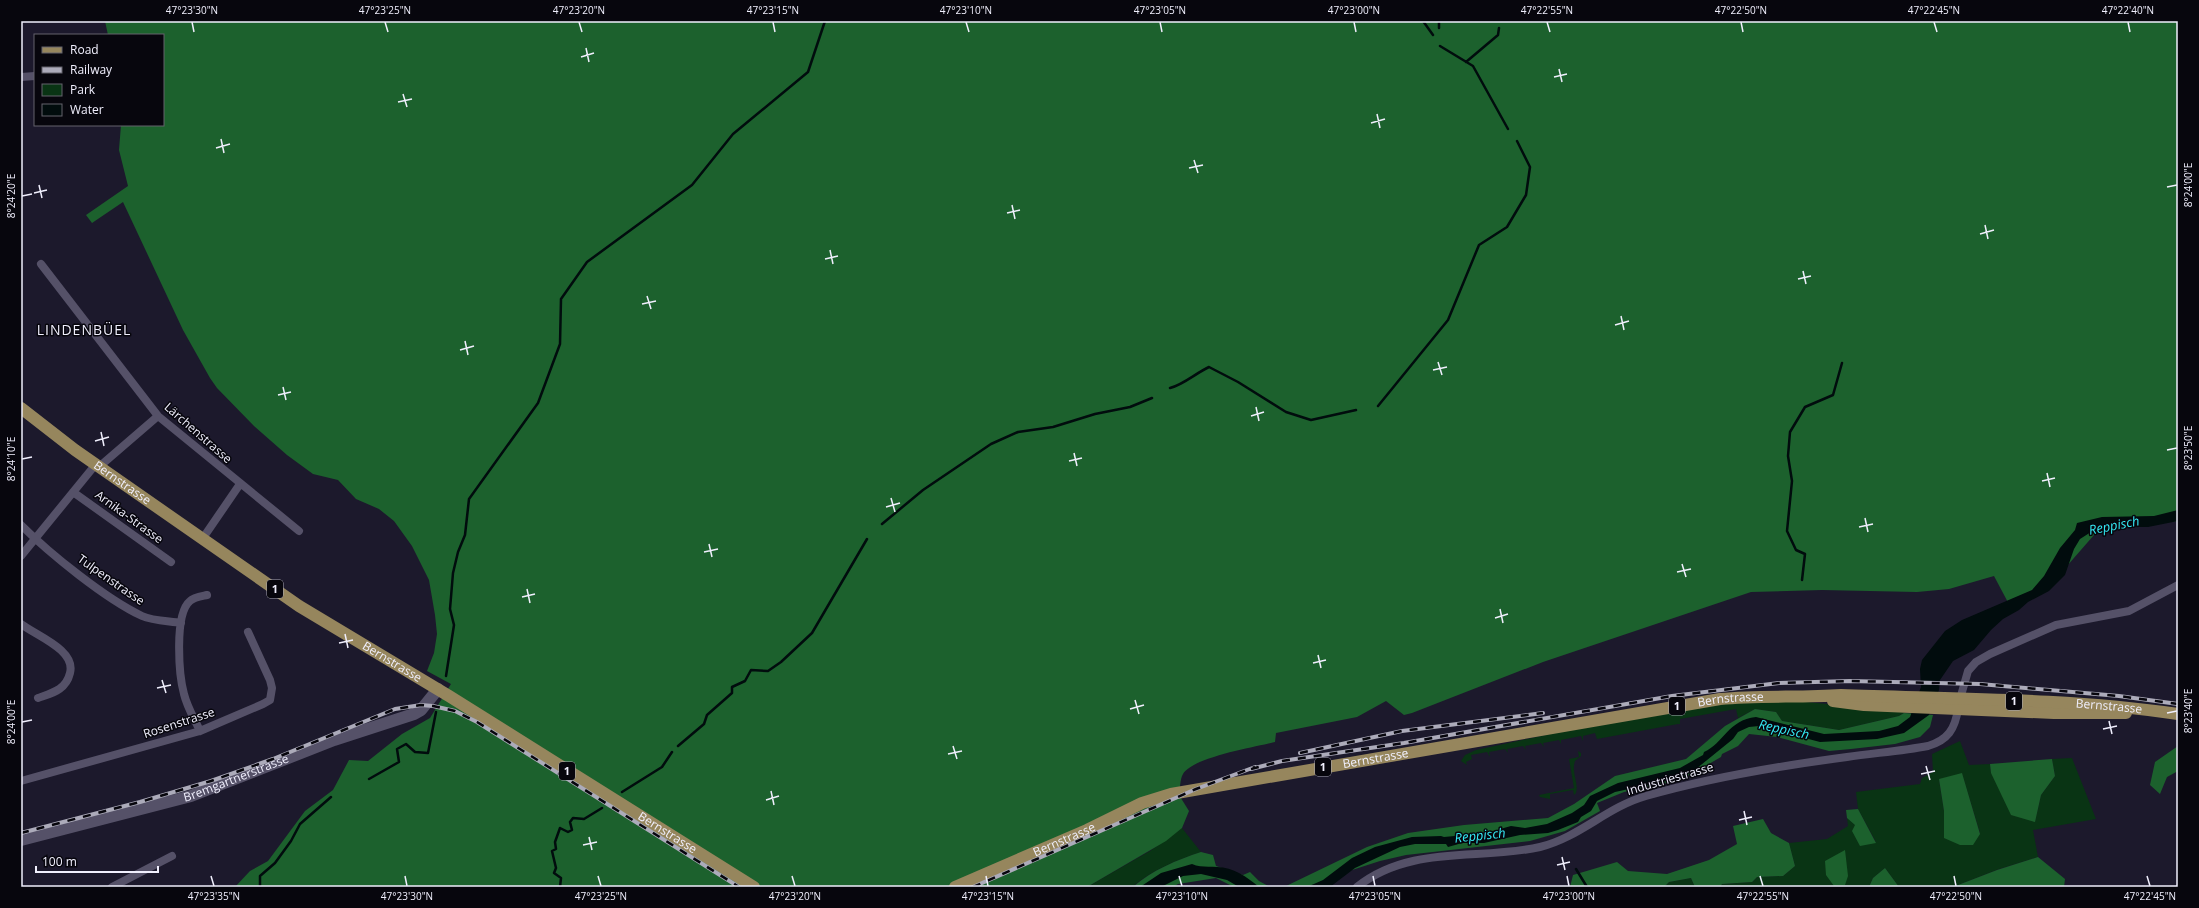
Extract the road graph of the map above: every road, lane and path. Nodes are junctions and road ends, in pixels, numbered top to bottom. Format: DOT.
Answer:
graph roads {
  1 [pos="34,76"];
  2 [pos="21,77"];
  3 [pos="41,264"];
  4 [pos="21,408"];
  5 [pos="158,416"];
  6 [pos="98,465"];
  7 [pos="240,484"];
  8 [pos="73,492"];
  9 [pos="21,526"];
  10 [pos="298,531"];
  11 [pos="36,538"];
  12 [pos="203,538"];
  13 [pos="21,556"];
  14 [pos="171,562"];
  15 [pos="2178,585"];
  16 [pos="208,595"];
  17 [pos="181,623"];
  18 [pos="21,624"];
  19 [pos="248,632"];
  20 [pos="438,689"];
  21 [pos="38,698"];
  22 [pos="1959,704"];
  23 [pos="2178,714"];
  24 [pos="200,732"];
  25 [pos="21,781"];
  26 [pos="21,840"];
  27 [pos="172,856"];
  28 [pos="112,887"];
  29 [pos="754,887"];
  30 [pos="955,887"];
  31 [pos="1357,887"];
  1 -- 2 [label="street"];
  3 -- 5 [label="street, Lärchenstrasse"];
  4 -- 6 [label="main road, Bernstrasse / 1"];
  5 -- 6 [label="street"];
  5 -- 7 [label="street, Lärchenstrasse"];
  6 -- 8 [label="street"];
  6 -- 12 [label="main road, Bernstrasse / 1"];
  7 -- 10 [label="street, Lärchenstrasse"];
  7 -- 12 [label="street"];
  8 -- 11 [label="street"];
  8 -- 14 [label="street, Arnika-Strasse"];
  9 -- 11 [label="street, Tulpenstrasse"];
  11 -- 13 [label="street"];
  11 -- 17 [label="street, Tulpenstrasse"];
  12 -- 20 [label="main road, Bernstrasse / 1"];
  15 -- 22 [label="street, Industriestrasse"];
  16 -- 17 [label="street"];
  17 -- 24 [label="street"];
  18 -- 21 [label="street"];
  19 -- 24 [label="street, Rosenstrasse"];
  20 -- 26 [label="main road, Bremgartnerstrasse"];
  20 -- 29 [label="main road, Bernstrasse / 1"];
  22 -- 23 [label="main road, Bernstrasse / 1"];
  22 -- 30 [label="main road, Bernstrasse / 1"];
  22 -- 31 [label="street, Industriestrasse"];
  24 -- 25 [label="street, Rosenstrasse"];
  27 -- 28 [label="street"];
}
